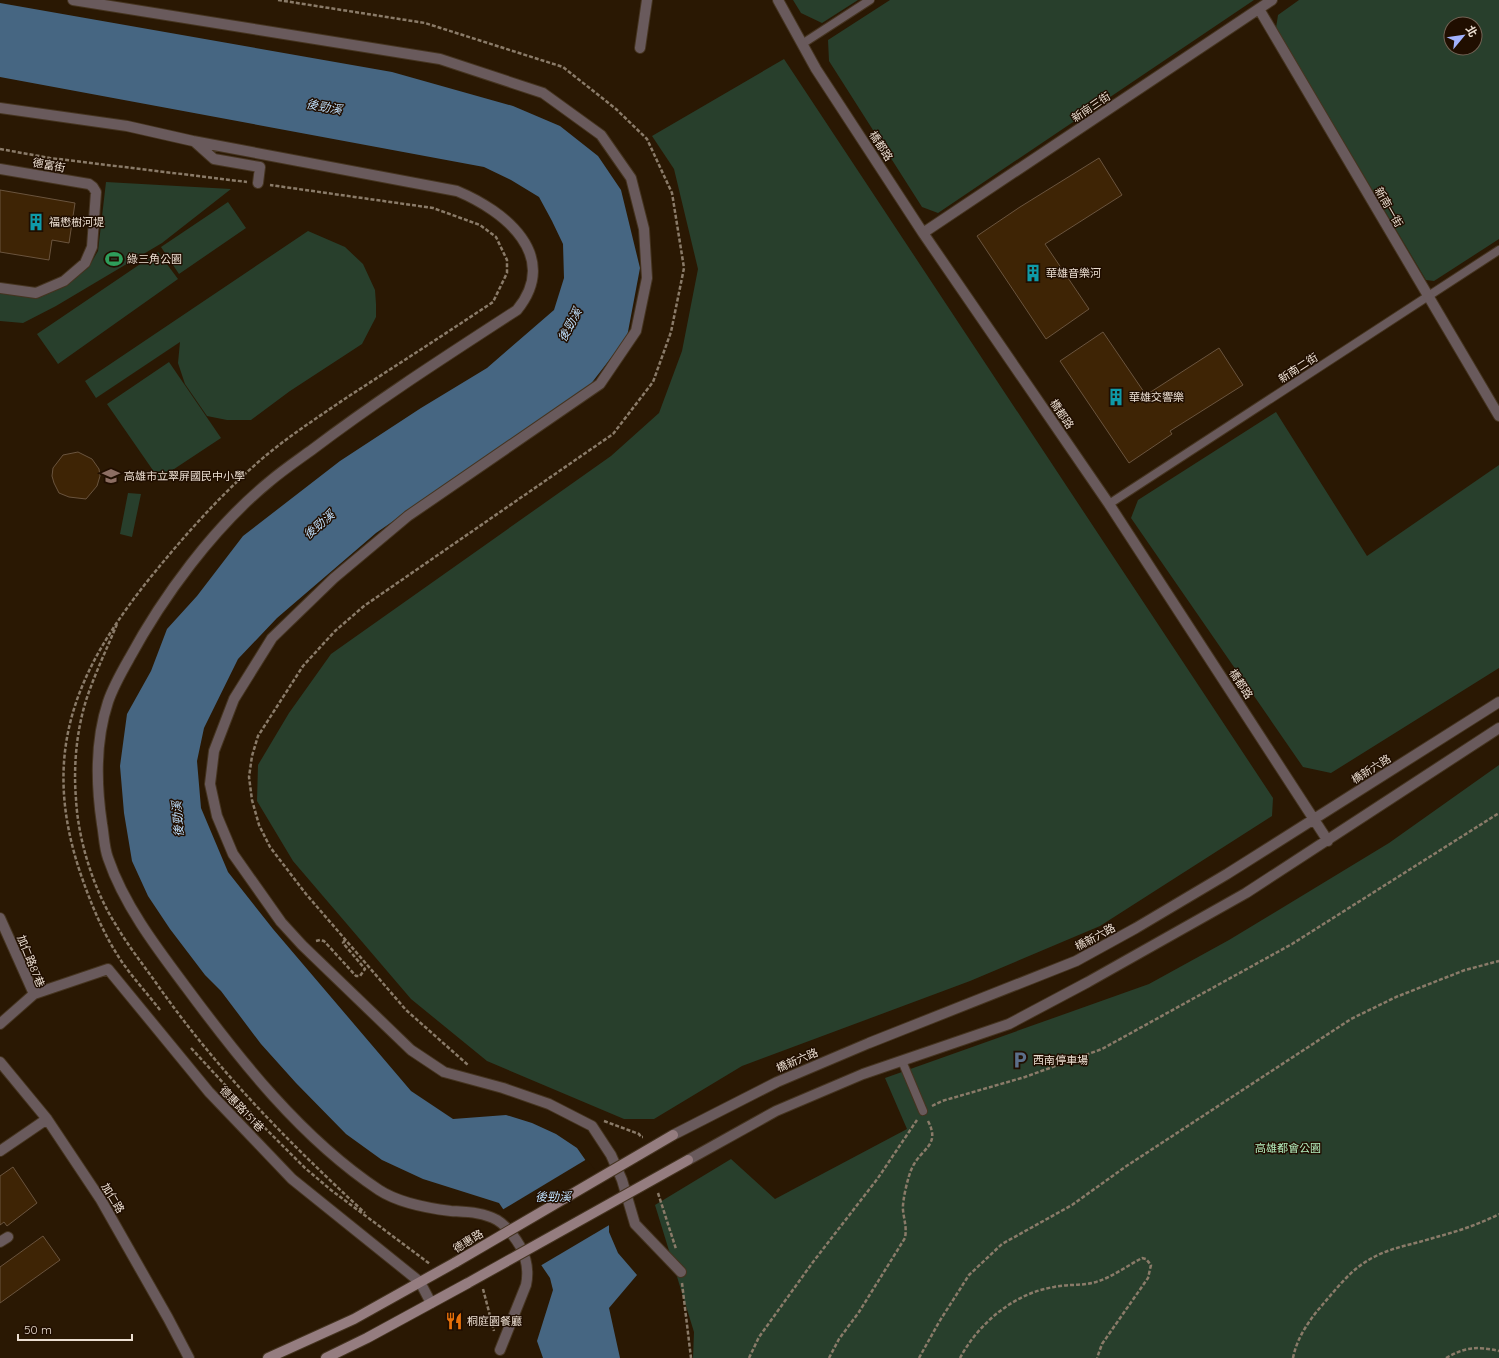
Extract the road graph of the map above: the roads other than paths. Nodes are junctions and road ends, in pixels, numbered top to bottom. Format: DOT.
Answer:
graph roads {
  1 [pos="73,0"];
  2 [pos="647,0"];
  3 [pos="778,0"];
  4 [pos="870,0"];
  5 [pos="1272,0"];
  6 [pos="1259,9"];
  7 [pos="802,44"];
  8 [pos="640,48"];
  9 [pos="0,108"];
  10 [pos="193,141"];
  11 [pos="0,169"];
  12 [pos="258,183"];
  13 [pos="923,233"];
  14 [pos="1499,250"];
  15 [pos="0,288"];
  16 [pos="1428,297"];
  17 [pos="1499,416"];
  18 [pos="1109,504"];
  19 [pos="1499,702"];
  20 [pos="1499,728"];
  21 [pos="1315,819"];
  22 [pos="1328,841"];
  23 [pos="0,918"];
  24 [pos="34,994"];
  25 [pos="0,1024"];
  26 [pos="902,1061"];
  27 [pos="0,1062"];
  28 [pos="923,1111"];
  29 [pos="47,1119"];
  30 [pos="673,1135"];
  31 [pos="0,1151"];
  32 [pos="681,1272"];
  33 [pos="420,1282"];
  34 [pos="431,1302"];
  35 [pos="500,1350"];
  36 [pos="189,1358"];
  37 [pos="268,1358"];
  38 [pos="326,1358"];
  1 -- 32 [label="street"];
  2 -- 8 [label="street"];
  3 -- 7 [label="street, 橋都路"];
  4 -- 7 [label="lane"];
  5 -- 6 [label="street, 新南三街"];
  6 -- 13 [label="street, 新南三街"];
  6 -- 16 [label="street, 新南一街"];
  7 -- 13 [label="street, 橋都路"];
  9 -- 10 [label="street"];
  10 -- 12 [label="street"];
  10 -- 35 [label="street"];
  11 -- 15 [label="street, 德富街"];
  13 -- 18 [label="street, 橋都路"];
  14 -- 16 [label="lane, 新南二街"];
  16 -- 17 [label="street, 新南一街"];
  16 -- 18 [label="lane, 新南二街"];
  18 -- 21 [label="street, 橋都路"];
  19 -- 21 [label="street, 橋新六路"];
  20 -- 22 [label="street"];
  21 -- 22 [label="street, 橋都路"];
  21 -- 30 [label="street, 橋新六路"];
  22 -- 26 [label="street"];
  23 -- 24 [label="street, 加仁路87巷"];
  24 -- 25 [label="street, 加仁路87巷"];
  24 -- 33 [label="street, 德惠路151巷"];
  26 -- 28 [label="lane"];
  26 -- 34 [label="street, bridge"];
  27 -- 29 [label="street, 加仁路"];
  29 -- 31 [label="street"];
  29 -- 36 [label="street, 加仁路"];
  30 -- 33 [label="street, 德惠路, bridge"];
  33 -- 34 [label="street, 德惠路151巷"];
  33 -- 37 [label="street, 德惠路"];
  34 -- 38 [label="street"];
}
